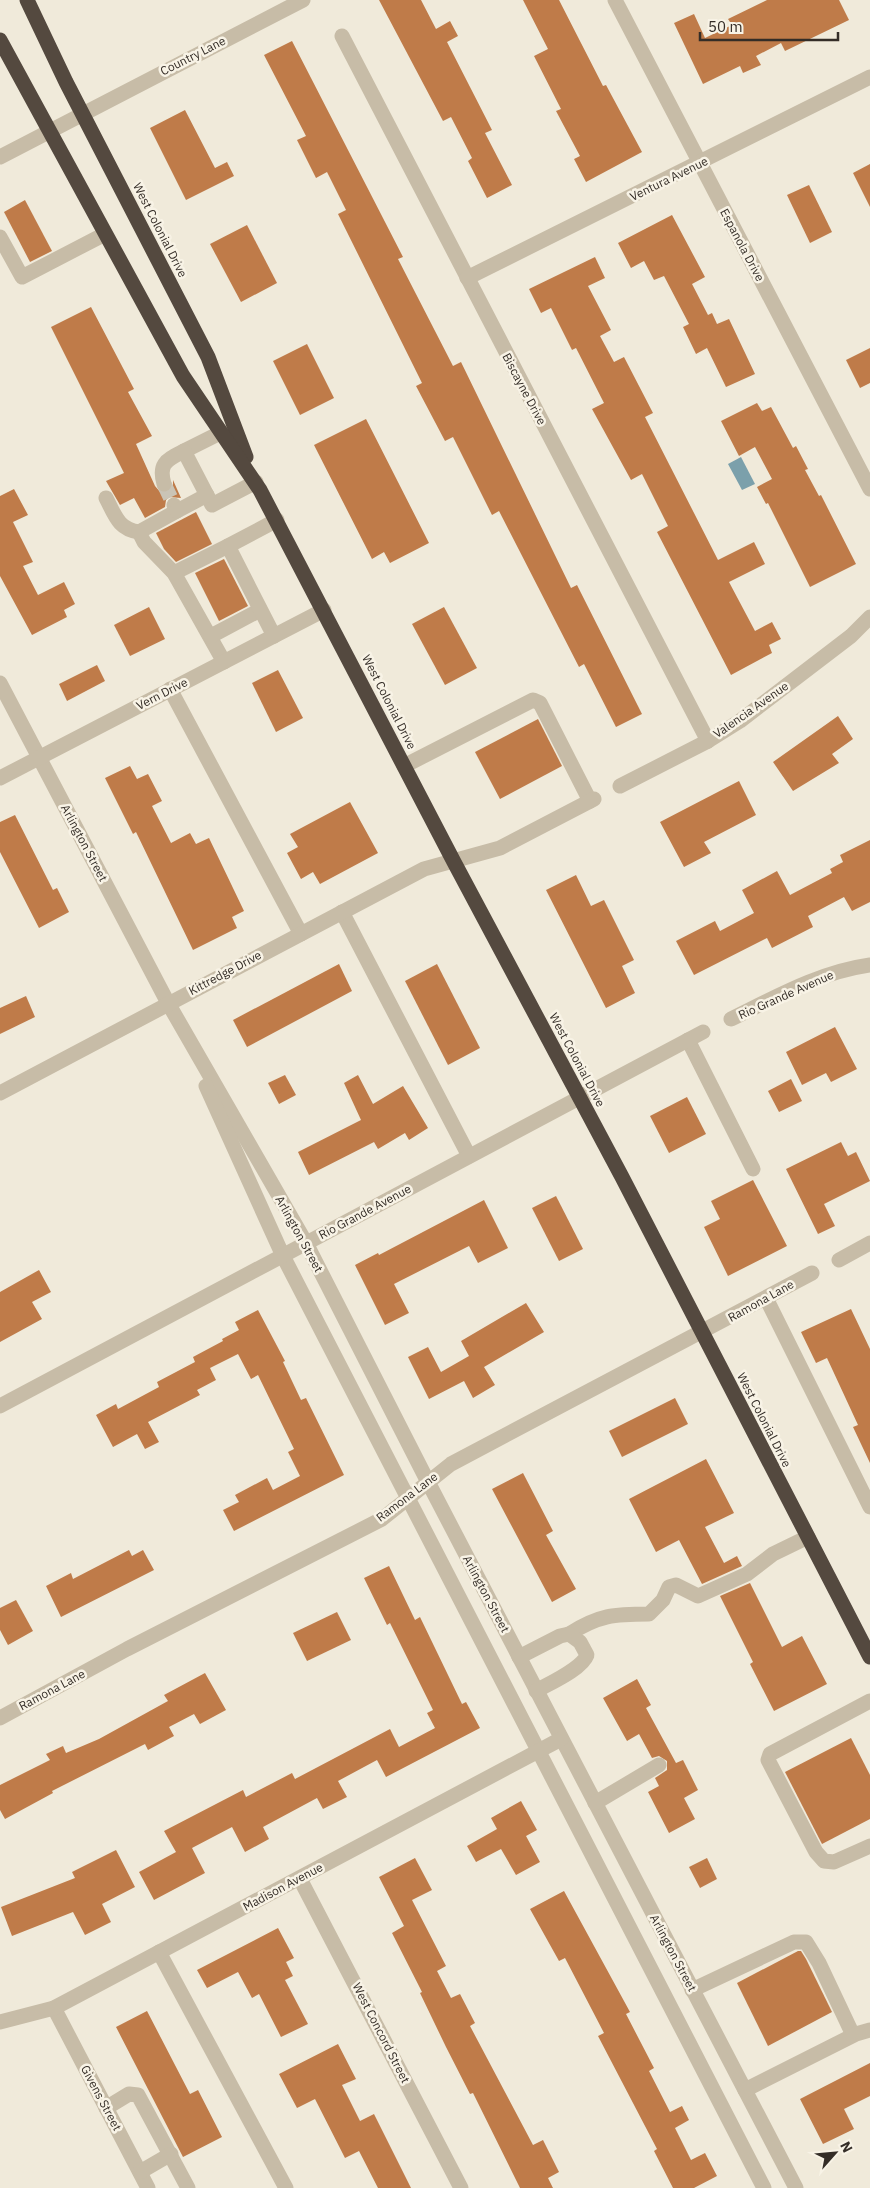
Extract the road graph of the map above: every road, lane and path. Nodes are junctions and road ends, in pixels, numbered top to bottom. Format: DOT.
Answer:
graph roads {
  1 [pos="27,0"];
  2 [pos="302,0"];
  3 [pos="615,0"];
  4 [pos="342,36"];
  5 [pos="0,40"];
  6 [pos="870,77"];
  7 [pos="83,113"];
  8 [pos="50,130"];
  9 [pos="0,157"];
  10 [pos="699,164"];
  11 [pos="105,234"];
  12 [pos="0,237"];
  13 [pos="466,278"];
  14 [pos="222,432"];
  15 [pos="184,451"];
  16 [pos="255,480"];
  17 [pos="164,484"];
  18 [pos="870,489"];
  19 [pos="207,495"];
  20 [pos="106,498"];
  21 [pos="277,520"];
  22 [pos="138,532"];
  23 [pos="228,546"];
  24 [pos="174,573"];
  25 [pos="260,610"];
  26 [pos="324,610"];
  27 [pos="870,617"];
  28 [pos="211,636"];
  29 [pos="274,636"];
  30 [pos="224,662"];
  31 [pos="0,683"];
  32 [pos="170,689"];
  33 [pos="708,741"];
  34 [pos="39,758"];
  35 [pos="404,766"];
  36 [pos="0,778"];
  37 [pos="620,786"];
  38 [pos="454,862"];
  39 [pos="342,912"];
  40 [pos="301,934"];
  41 [pos="870,965"];
  42 [pos="168,1003"];
  43 [pos="731,1019"];
  44 [pos="703,1032"];
  45 [pos="688,1040"];
  46 [pos="0,1093"];
  47 [pos="580,1098"];
  48 [pos="469,1156"];
  49 [pos="753,1169"];
  50 [pos="306,1243"];
  51 [pos="870,1243"];
  52 [pos="283,1256"];
  53 [pos="839,1260"];
  54 [pos="812,1273"];
  55 [pos="766,1298"];
  56 [pos="702,1332"];
  57 [pos="0,1406"];
  58 [pos="428,1482"];
  59 [pos="407,1499"];
  60 [pos="870,1507"];
  61 [pos="808,1538"];
  62 [pos="569,1634"];
  63 [pos="519,1657"];
  64 [pos="870,1657"];
  65 [pos="536,1691"];
  66 [pos="870,1702"];
  67 [pos="0,1718"];
  68 [pos="561,1739"];
  69 [pos="538,1752"];
  70 [pos="659,1765"];
  71 [pos="595,1803"];
  72 [pos="870,1846"];
  73 [pos="300,1879"];
  74 [pos="159,1952"];
  75 [pos="692,1990"];
  76 [pos="54,2008"];
  77 [pos="0,2022"];
  78 [pos="870,2030"];
  79 [pos="853,2035"];
  80 [pos="745,2090"];
  81 [pos="106,2108"];
  82 [pos="171,2154"];
  83 [pos="140,2172"];
  84 [pos="148,2188"];
  85 [pos="188,2188"];
  86 [pos="286,2188"];
  87 [pos="461,2188"];
  88 [pos="764,2188"];
  89 [pos="796,2188"];
  1 -- 7 [label="highway, West Colonial Drive"];
  2 -- 7 [label="street, Country Lane"];
  3 -- 10 [label="street, Espanola Drive"];
  4 -- 13 [label="street, Biscayne Drive"];
  5 -- 8 [label="highway, West Colonial Drive"];
  6 -- 10 [label="street, Ventura Avenue"];
  7 -- 8 [label="street, Country Lane"];
  7 -- 16 [label="highway, West Colonial Drive"];
  8 -- 9 [label="street, Country Lane"];
  8 -- 11 [label="highway, West Colonial Drive"];
  10 -- 13 [label="street, Ventura Avenue"];
  10 -- 18 [label="street, Espanola Drive"];
  11 -- 12 [label="street"];
  11 -- 14 [label="highway, West Colonial Drive"];
  13 -- 33 [label="street, Biscayne Drive"];
  14 -- 15 [label="street"];
  14 -- 16 [label="highway, West Colonial Drive"];
  15 -- 17 [label="street"];
  15 -- 19 [label="street"];
  16 -- 19 [label="street"];
  16 -- 21 [label="highway, West Colonial Drive"];
  19 -- 22 [label="street"];
  20 -- 22 [label="street"];
  21 -- 23 [label="street"];
  21 -- 26 [label="highway, West Colonial Drive"];
  22 -- 24 [label="street"];
  23 -- 24 [label="street"];
  23 -- 25 [label="street"];
  24 -- 28 [label="street"];
  25 -- 28 [label="street"];
  25 -- 29 [label="street"];
  26 -- 29 [label="street, Vern Drive"];
  26 -- 35 [label="highway, West Colonial Drive"];
  27 -- 33 [label="street, Valencia Avenue"];
  28 -- 30 [label="street"];
  29 -- 30 [label="street, Vern Drive"];
  30 -- 32 [label="street, Vern Drive"];
  31 -- 34 [label="street, Arlington Street"];
  32 -- 34 [label="street, Vern Drive"];
  32 -- 40 [label="street"];
  33 -- 37 [label="street, Valencia Avenue"];
  34 -- 36 [label="street, Vern Drive"];
  34 -- 42 [label="street, Arlington Street"];
  35 -- 38 [label="highway, West Colonial Drive"];
  35 -- 38 [label="street"];
  38 -- 39 [label="street, Kittredge Drive"];
  38 -- 47 [label="highway, West Colonial Drive"];
  39 -- 40 [label="street, Kittredge Drive"];
  39 -- 48 [label="street"];
  40 -- 42 [label="street, Kittredge Drive"];
  41 -- 43 [label="street, Rio Grande Avenue"];
  42 -- 46 [label="street, Kittredge Drive"];
  42 -- 50 [label="street, Arlington Street"];
  42 -- 52 [label="street, Arlington Street"];
  44 -- 45 [label="street, Rio Grande Avenue"];
  45 -- 47 [label="street, Rio Grande Avenue"];
  45 -- 49 [label="street"];
  47 -- 48 [label="street, Rio Grande Avenue"];
  47 -- 56 [label="highway, West Colonial Drive"];
  48 -- 50 [label="street, Rio Grande Avenue"];
  50 -- 52 [label="street, Rio Grande Avenue"];
  50 -- 58 [label="street, Arlington Street"];
  51 -- 53 [label="street"];
  52 -- 57 [label="street, Rio Grande Avenue"];
  52 -- 59 [label="street, Arlington Street"];
  54 -- 55 [label="street, Ramona Lane"];
  55 -- 56 [label="street, Ramona Lane"];
  55 -- 60 [label="street"];
  56 -- 58 [label="street, Ramona Lane"];
  56 -- 61 [label="highway, West Colonial Drive"];
  58 -- 59 [label="street, Ramona Lane"];
  58 -- 63 [label="street, Arlington Street"];
  59 -- 67 [label="street, Ramona Lane"];
  59 -- 69 [label="street, Arlington Street"];
  61 -- 62 [label="street"];
  61 -- 64 [label="highway, West Colonial Drive"];
  62 -- 63 [label="street"];
  62 -- 65 [label="street"];
  63 -- 65 [label="street, Arlington Street"];
  65 -- 68 [label="street, Arlington Street"];
  66 -- 72 [label="street"];
  68 -- 69 [label="street, Madison Avenue"];
  68 -- 71 [label="street, Arlington Street"];
  69 -- 73 [label="street, Madison Avenue"];
  69 -- 88 [label="street, Arlington Street"];
  70 -- 71 [label="street"];
  71 -- 75 [label="street, Arlington Street"];
  73 -- 74 [label="street, Madison Avenue"];
  73 -- 87 [label="street, West Concord Street"];
  74 -- 76 [label="street, Madison Avenue"];
  74 -- 86 [label="street"];
  75 -- 79 [label="street"];
  75 -- 80 [label="street, Arlington Street"];
  76 -- 77 [label="street, Madison Avenue"];
  76 -- 81 [label="street, Givens Street"];
  78 -- 79 [label="street"];
  79 -- 80 [label="street"];
  80 -- 89 [label="street, Arlington Street"];
  81 -- 82 [label="street"];
  81 -- 83 [label="street, Givens Street"];
  82 -- 83 [label="street"];
  82 -- 85 [label="street"];
  83 -- 84 [label="street, Givens Street"];
}
